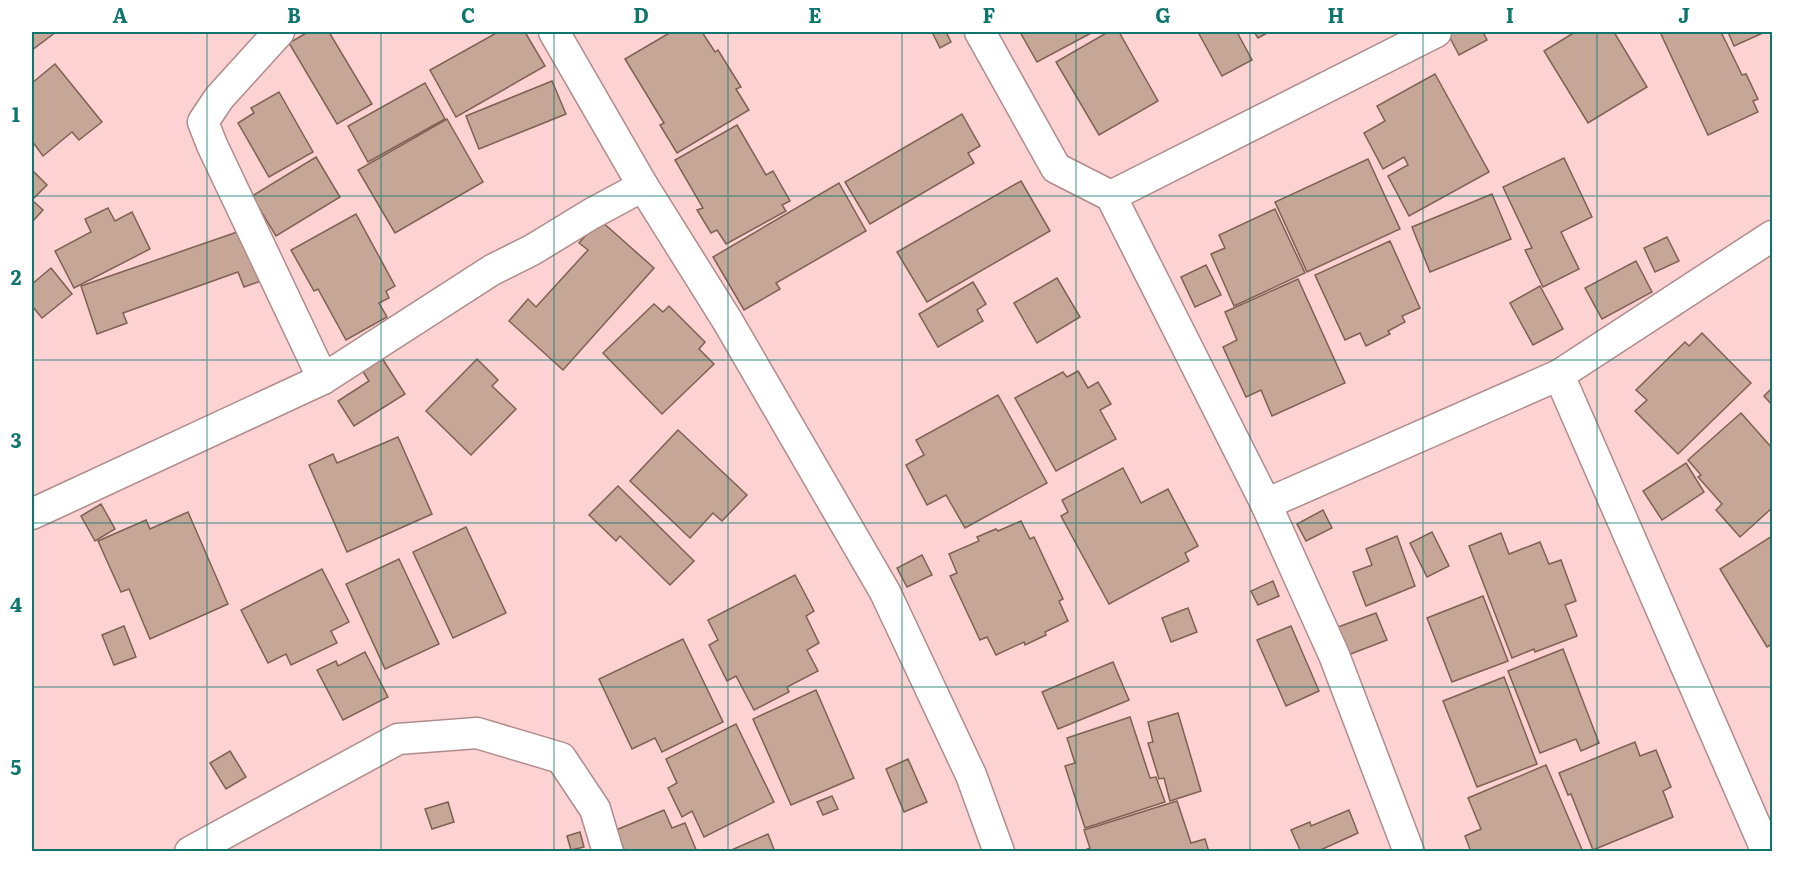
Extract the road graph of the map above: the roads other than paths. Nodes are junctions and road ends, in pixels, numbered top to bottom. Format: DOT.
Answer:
graph roads {
  1 [pos="279,32"];
  2 [pos="554,32"];
  3 [pos="980,32"];
  4 [pos="1436,32"];
  5 [pos="643,186"];
  6 [pos="1111,196"];
  7 [pos="1773,236"];
  8 [pos="1559,375"];
  9 [pos="323,379"];
  10 [pos="1266,504"];
  11 [pos="32,514"];
  12 [pos="190,852"];
  13 [pos="608,852"];
  14 [pos="999,852"];
  15 [pos="1409,852"];
  16 [pos="1767,852"];
  1 -- 9 [label="street"];
  2 -- 5 [label="street"];
  3 -- 6 [label="street"];
  4 -- 6 [label="street"];
  5 -- 9 [label="street"];
  5 -- 14 [label="street"];
  6 -- 10 [label="street"];
  7 -- 8 [label="street"];
  8 -- 10 [label="street"];
  8 -- 16 [label="street"];
  9 -- 11 [label="street"];
  10 -- 15 [label="street"];
  12 -- 13 [label="street"];
}
